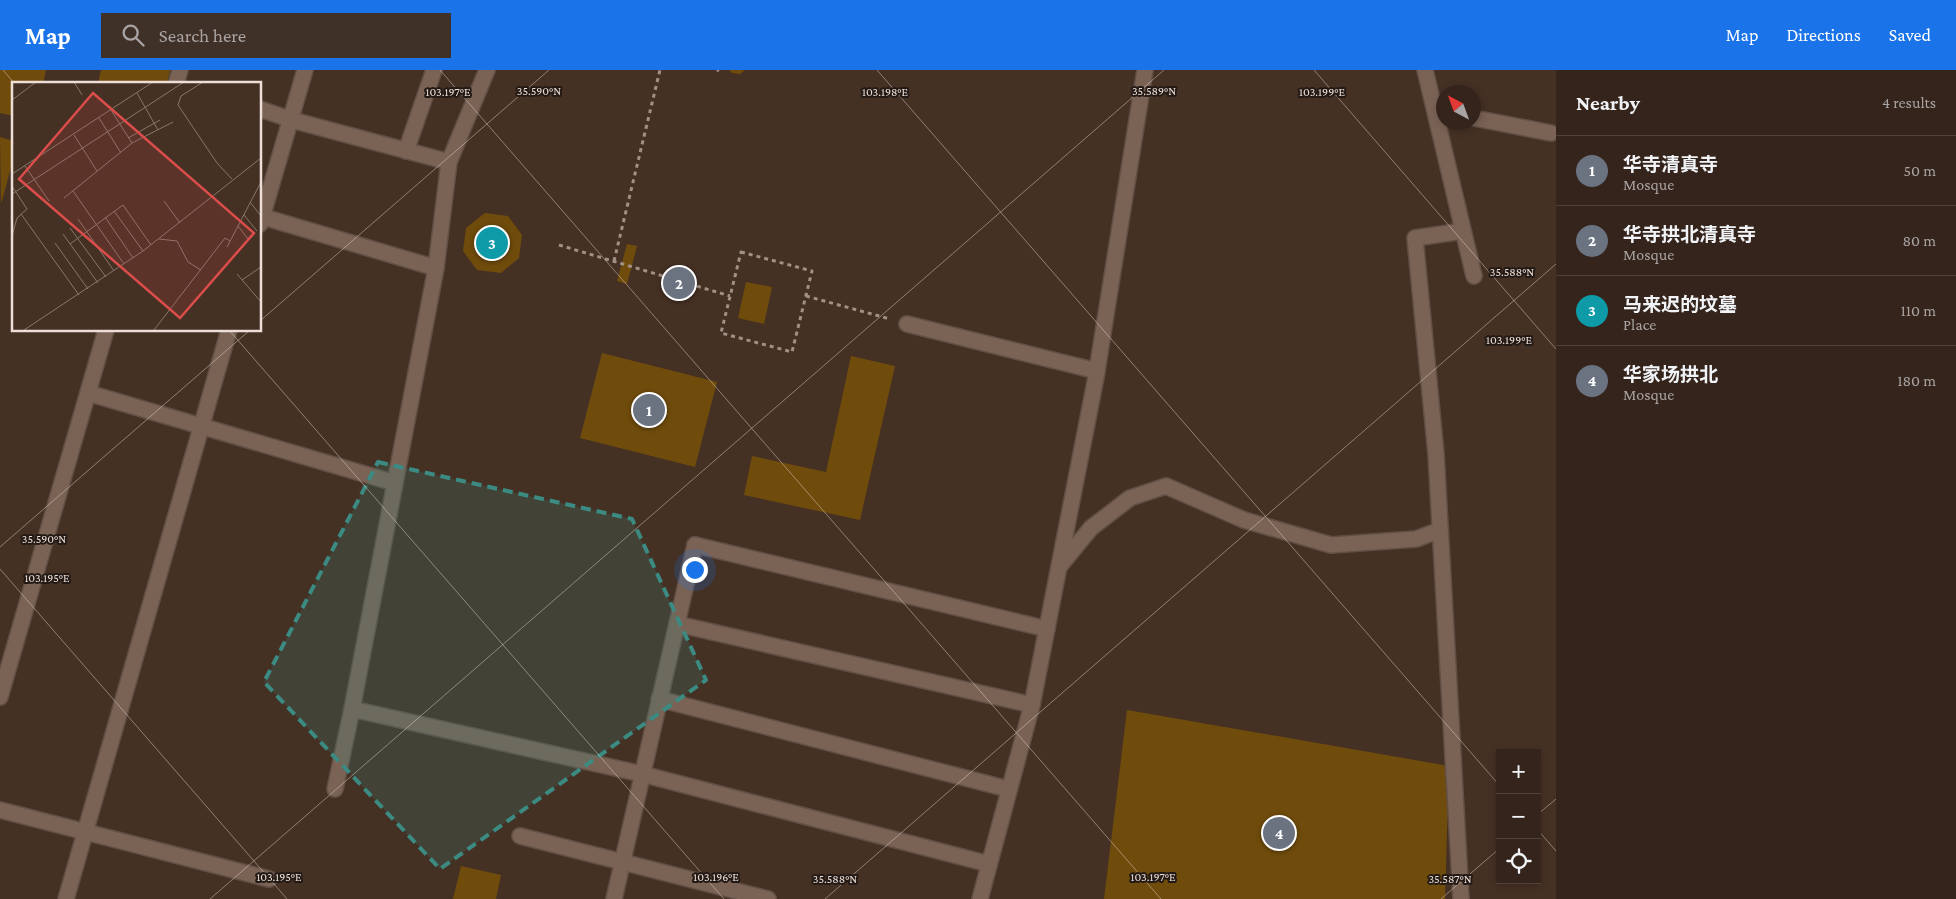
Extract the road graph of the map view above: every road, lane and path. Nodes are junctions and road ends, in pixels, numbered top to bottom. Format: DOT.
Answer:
graph roads {
  1 [pos="305,70"];
  2 [pos="434,70"];
  3 [pos="488,70"];
  4 [pos="660,70"];
  5 [pos="1145,70"];
  6 [pos="1425,70"];
  7 [pos="1436,102"];
  8 [pos="261,110"];
  9 [pos="1481,119"];
  10 [pos="292,120"];
  11 [pos="1443,130"];
  12 [pos="1551,133"];
  13 [pos="406,151"];
  14 [pos="449,162"];
  15 [pos="261,219"];
  16 [pos="1463,231"];
  17 [pos="559,245"];
  18 [pos="614,261"];
  19 [pos="436,268"];
  20 [pos="1474,276"];
  21 [pos="730,296"];
  22 [pos="806,296"];
  23 [pos="907,324"];
  24 [pos="106,331"];
  25 [pos="229,331"];
  26 [pos="1097,371"];
  27 [pos="88,394"];
  28 [pos="200,426"];
  29 [pos="395,483"];
  30 [pos="1440,530"];
  31 [pos="1059,567"];
  32 [pos="677,624"];
  33 [pos="1046,629"];
  34 [pos="0,697"];
  35 [pos="659,700"];
  36 [pos="1032,705"];
  37 [pos="352,709"];
  38 [pos="642,774"];
  39 [pos="335,789"];
  40 [pos="1008,789"];
  41 [pos="0,810"];
  42 [pos="84,832"];
  43 [pos="520,836"];
  44 [pos="623,862"];
  45 [pos="988,864"];
  46 [pos="269,879"];
  47 [pos="66,899"];
  48 [pos="614,899"];
  49 [pos="768,899"];
  50 [pos="980,899"];
  51 [pos="1462,899"];
  1 -- 10 [label="street"];
  2 -- 13 [label="street"];
  3 -- 14 [label="street"];
  4 -- 18 [label="path"];
  5 -- 26 [label="street"];
  6 -- 7 [label="street"];
  8 -- 10 [label="street"];
  9 -- 12 [label="street"];
  10 -- 13 [label="street"];
  10 -- 15 [label="street"];
  11 -- 16 [label="street"];
  13 -- 14 [label="street"];
  14 -- 19 [label="street"];
  15 -- 19 [label="street"];
  16 -- 20 [label="street"];
  16 -- 30 [label="street"];
  17 -- 18 [label="path"];
  18 -- 21 [label="path"];
  19 -- 29 [label="street"];
  21 -- 22 [label="path"];
  21 -- 22 [label="path"];
  22 -- 23 [label="path"];
  23 -- 26 [label="street"];
  24 -- 27 [label="street"];
  25 -- 28 [label="street"];
  26 -- 31 [label="street"];
  27 -- 28 [label="street"];
  27 -- 34 [label="street"];
  28 -- 29 [label="street"];
  28 -- 42 [label="street"];
  29 -- 37 [label="street"];
  30 -- 31 [label="street"];
  30 -- 51 [label="street"];
  31 -- 33 [label="street"];
  32 -- 33 [label="street"];
  32 -- 35 [label="street"];
  32 -- 36 [label="street"];
  33 -- 36 [label="street"];
  35 -- 38 [label="street"];
  35 -- 40 [label="street"];
  36 -- 40 [label="street"];
  37 -- 38 [label="street"];
  37 -- 39 [label="street"];
  38 -- 44 [label="street"];
  38 -- 45 [label="street"];
  40 -- 45 [label="street"];
  41 -- 42 [label="street"];
  42 -- 46 [label="street"];
  42 -- 47 [label="street"];
  43 -- 44 [label="street"];
  44 -- 48 [label="street"];
  44 -- 49 [label="street"];
  45 -- 50 [label="street"];
}
